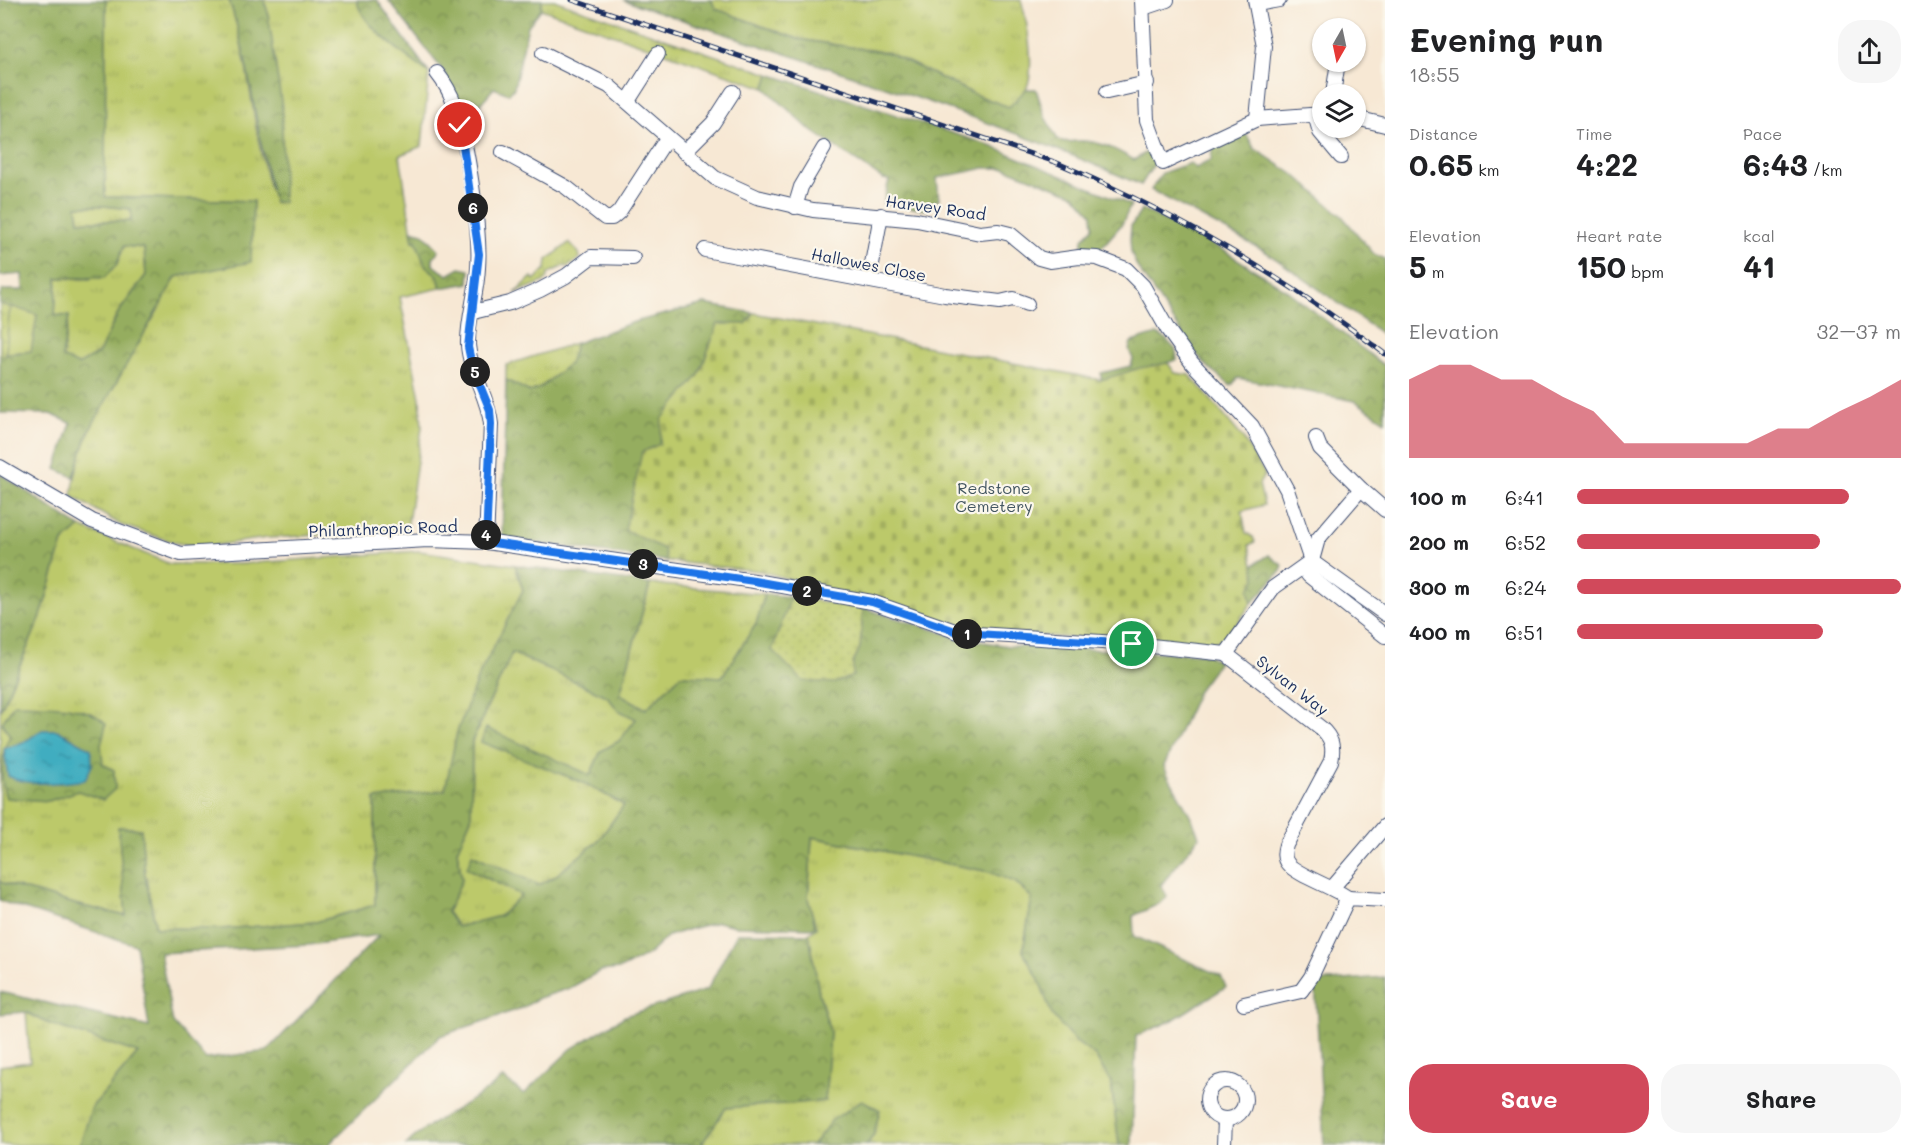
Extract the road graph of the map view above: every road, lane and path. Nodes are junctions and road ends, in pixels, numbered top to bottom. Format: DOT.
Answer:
graph roads {
  1 [pos="1167,0"];
  2 [pos="1279,0"];
  3 [pos="1256,2"];
  4 [pos="1142,4"];
  5 [pos="543,53"];
  6 [pos="658,54"];
  7 [pos="438,73"];
  8 [pos="1147,83"];
  9 [pos="733,92"];
  10 [pos="1107,92"];
  11 [pos="628,101"];
  12 [pos="1312,115"];
  13 [pos="1257,120"];
  14 [pos="1366,120"];
  15 [pos="1385,125"];
  16 [pos="667,138"];
  17 [pos="1325,138"];
  18 [pos="824,148"];
  19 [pos="503,152"];
  20 [pos="684,152"];
  21 [pos="1341,157"];
  22 [pos="795,207"];
  23 [pos="881,215"];
  24 [pos="705,250"];
  25 [pos="633,258"];
  26 [pos="869,280"];
  27 [pos="1027,304"];
  28 [pos="473,312"];
  29 [pos="1316,438"];
  30 [pos="0,467"];
  31 [pos="1361,489"];
  32 [pos="1385,510"];
  33 [pos="486,542"];
  34 [pos="1311,561"];
  35 [pos="1385,614"];
  36 [pos="1385,636"];
  37 [pos="1226,654"];
  38 [pos="1385,826"];
  39 [pos="1333,887"];
  40 [pos="1348,898"];
  41 [pos="1385,900"];
  42 [pos="1244,1004"];
  43 [pos="1225,1120"];
  44 [pos="1224,1145"];
  1 -- 4 [label="street"];
  2 -- 3 [label="street"];
  3 -- 13 [label="street"];
  4 -- 8 [label="street"];
  5 -- 11 [label="street, Harvey Road"];
  6 -- 11 [label="street"];
  7 -- 28 [label="street"];
  8 -- 10 [label="street"];
  8 -- 13 [label="street"];
  9 -- 20 [label="street"];
  11 -- 16 [label="street, Harvey Road"];
  12 -- 13 [label="street"];
  14 -- 15 [label="street"];
  16 -- 19 [label="street"];
  16 -- 20 [label="street, Harvey Road"];
  17 -- 21 [label="street"];
  18 -- 22 [label="street"];
  20 -- 22 [label="street, Harvey Road"];
  22 -- 23 [label="street, Harvey Road"];
  23 -- 26 [label="street"];
  23 -- 34 [label="street, Harvey Road"];
  24 -- 26 [label="street, Hallowes Close"];
  25 -- 28 [label="street"];
  26 -- 27 [label="street, Hallowes Close"];
  28 -- 33 [label="street"];
  29 -- 31 [label="street"];
  30 -- 33 [label="street, Philanthropic Road"];
  31 -- 32 [label="street"];
  31 -- 34 [label="street"];
  33 -- 37 [label="street, Philanthropic Road"];
  34 -- 35 [label="street"];
  34 -- 36 [label="street"];
  34 -- 37 [label="street"];
  37 -- 39 [label="street, Sylvan Way"];
  38 -- 39 [label="street"];
  39 -- 40 [label="street, Sylvan Way"];
  40 -- 41 [label="street"];
  40 -- 42 [label="street"];
  43 -- 44 [label="street"];
}
